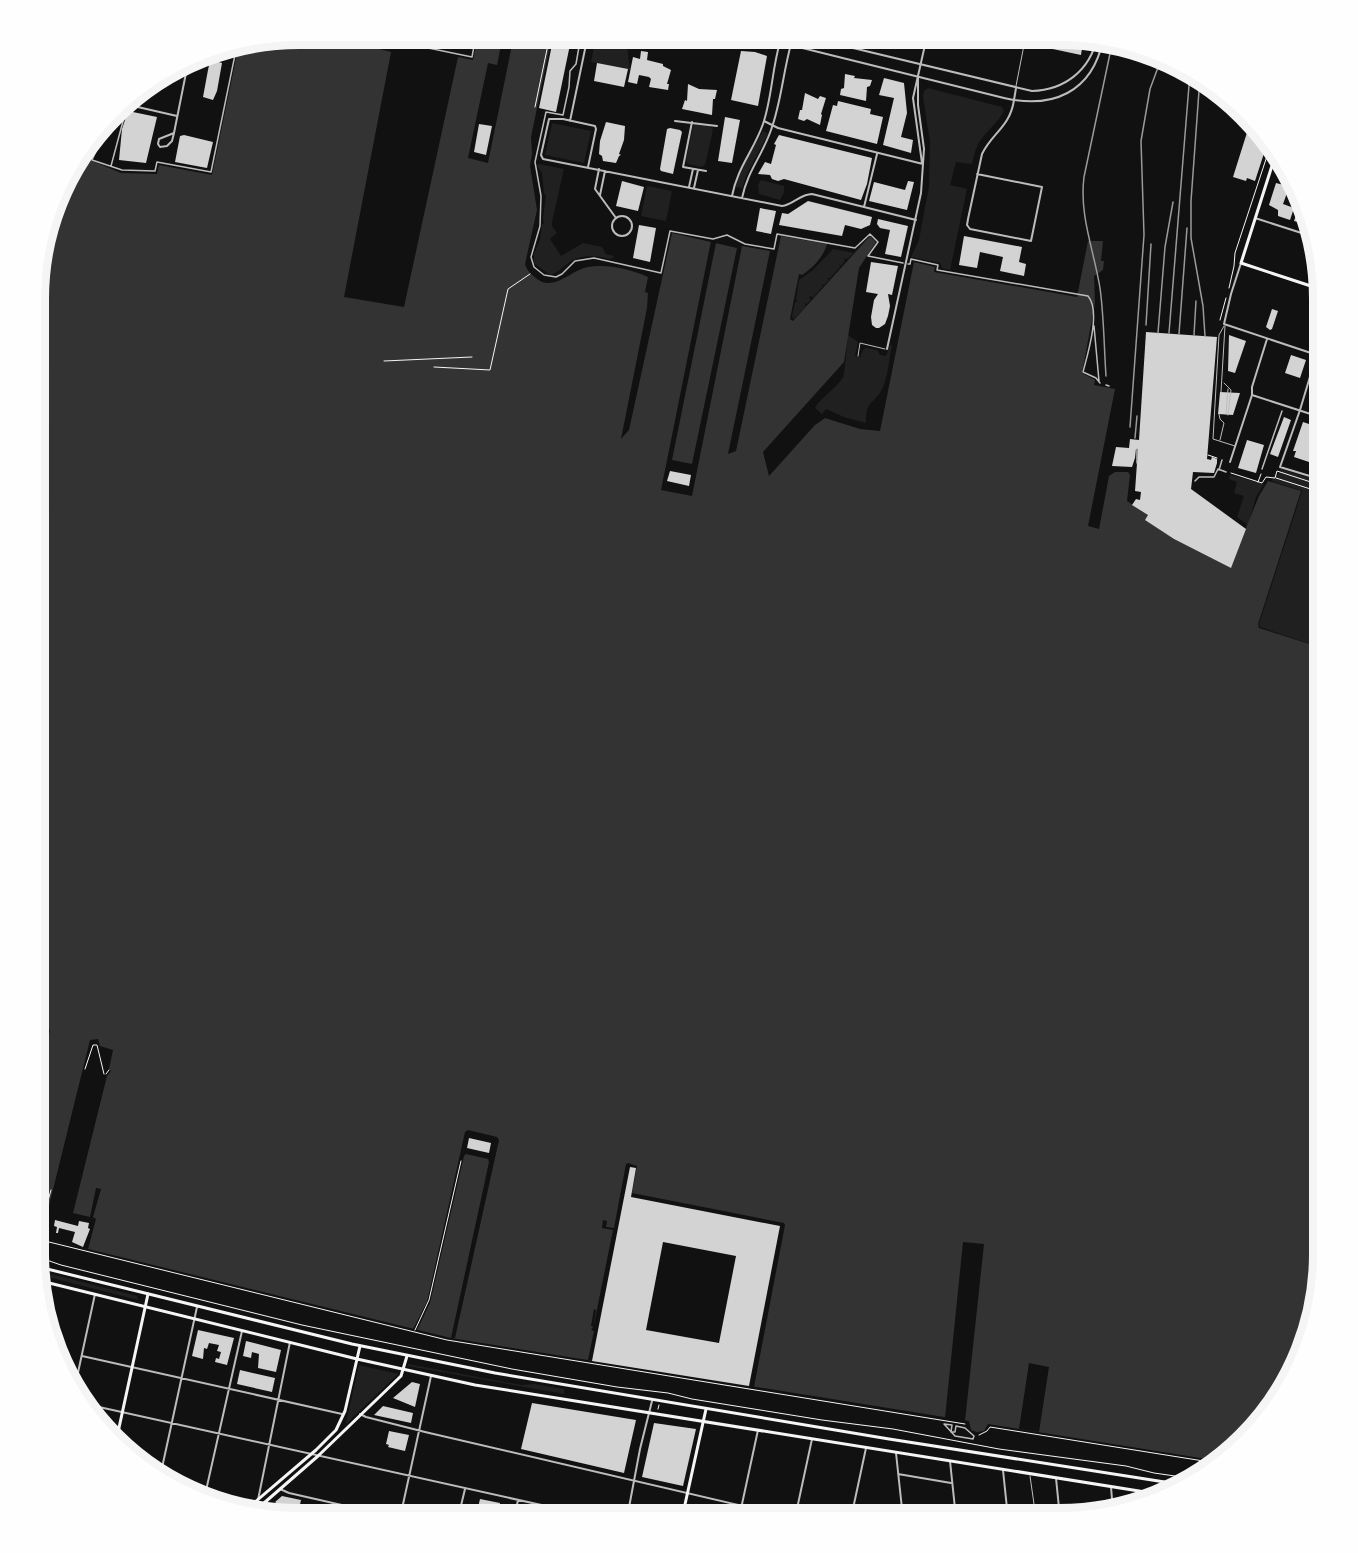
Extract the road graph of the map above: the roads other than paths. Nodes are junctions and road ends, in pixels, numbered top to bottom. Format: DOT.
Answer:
graph roads {
  1 [pos="411,45"];
  2 [pos="474,45"];
  3 [pos="579,45"];
  4 [pos="586,45"];
  5 [pos="653,45"];
  6 [pos="675,45"];
  7 [pos="779,45"];
  8 [pos="790,45"];
  9 [pos="794,45"];
  10 [pos="841,45"];
  11 [pos="925,45"];
  12 [pos="1024,45"];
  13 [pos="1094,47"];
  14 [pos="1100,48"];
  15 [pos="235,53"];
  16 [pos="921,64"];
  17 [pos="186,71"];
  18 [pos="918,76"];
  19 [pos="1016,88"];
  20 [pos="1014,100"];
  21 [pos="133,106"];
  22 [pos="123,115"];
  23 [pos="177,116"];
  24 [pos="764,120"];
  25 [pos="570,121"];
  26 [pos="675,121"];
  27 [pos="692,122"];
  28 [pos="717,126"];
  29 [pos="772,126"];
  30 [pos="174,133"];
  31 [pos="93,150"];
  32 [pos="878,153"];
  33 [pos="923,164"];
  34 [pos="1272,165"];
  35 [pos="1275,166"];
  36 [pos="588,167"];
  37 [pos="111,168"];
  38 [pos="599,169"];
  39 [pos="693,169"];
  40 [pos="605,170"];
  41 [pos="698,170"];
  42 [pos="706,171"];
  43 [pos="977,174"];
  44 [pos="689,187"];
  45 [pos="694,188"];
  46 [pos="600,195"];
  47 [pos="732,196"];
  48 [pos="742,198"];
  49 [pos="864,207"];
  50 [pos="616,218"];
  51 [pos="1255,218"];
  52 [pos="916,220"];
  53 [pos="1304,234"];
  54 [pos="903,263"];
  55 [pos="1241,263"];
  56 [pos="907,264"];
  57 [pos="1312,286"];
  58 [pos="1094,322"];
  59 [pos="1224,324"];
  60 [pos="1267,339"];
  61 [pos="887,349"];
  62 [pos="1313,353"];
  63 [pos="858,356"];
  64 [pos="1313,370"];
  65 [pos="1222,382"];
  66 [pos="1221,392"];
  67 [pos="1252,395"];
  68 [pos="1300,410"];
  69 [pos="1282,411"];
  70 [pos="1219,414"];
  71 [pos="1227,415"];
  72 [pos="1313,415"];
  73 [pos="1220,441"];
  74 [pos="1235,446"];
  75 [pos="1137,449"];
  76 [pos="1221,459"];
  77 [pos="1230,462"];
  78 [pos="1137,464"];
  79 [pos="1262,469"];
  80 [pos="1219,470"];
  81 [pos="1226,472"];
  82 [pos="1313,477"];
  83 [pos="1195,481"];
  84 [pos="46,1269"];
  85 [pos="47,1282"];
  86 [pos="95,1294"];
  87 [pos="148,1294"];
  88 [pos="146,1306"];
  89 [pos="197,1306"];
  90 [pos="194,1319"];
  91 [pos="243,1330"];
  92 [pos="290,1342"];
  93 [pos="360,1346"];
  94 [pos="81,1356"];
  95 [pos="407,1356"];
  96 [pos="357,1359"];
  97 [pos="132,1368"];
  98 [pos="404,1370"];
  99 [pos="431,1376"];
  100 [pos="77,1377"];
  101 [pos="181,1378"];
  102 [pos="229,1389"];
  103 [pos="278,1399"];
  104 [pos="652,1400"];
  105 [pos="95,1406"];
  106 [pos="706,1409"];
  107 [pos="123,1412"];
  108 [pos="649,1413"];
  109 [pos="344,1414"];
  110 [pos="360,1414"];
  111 [pos="703,1422"];
  112 [pos="171,1423"];
  113 [pos="419,1430"];
  114 [pos="758,1430"];
  115 [pos="118,1433"];
  116 [pos="219,1434"];
  117 [pos="974,1435"];
  118 [pos="812,1439"];
  119 [pos="268,1445"];
  120 [pos="866,1448"];
  121 [pos="896,1453"];
  122 [pos="311,1455"];
  123 [pos="318,1456"];
  124 [pos="950,1461"];
  125 [pos="162,1468"];
  126 [pos="1003,1470"];
  127 [pos="898,1474"];
  128 [pos="1030,1474"];
  129 [pos="409,1476"];
  130 [pos="1056,1478"];
  131 [pos="634,1481"];
  132 [pos="952,1483"];
  133 [pos="1170,1483"];
  134 [pos="1111,1486"];
  135 [pos="280,1489"];
  136 [pos="465,1489"];
  137 [pos="207,1491"];
  138 [pos="1148,1492"];
  139 [pos="688,1494"];
  140 [pos="258,1500"];
  141 [pos="518,1500"];
  142 [pos="1112,1502"];
  143 [pos="253,1504"];
  144 [pos="261,1505"];
  145 [pos="742,1505"];
  146 [pos="355,1508"];
  147 [pos="401,1508"];
  148 [pos="460,1508"];
  149 [pos="516,1508"];
  150 [pos="554,1508"];
  151 [pos="629,1508"];
  152 [pos="684,1508"];
  153 [pos="741,1508"];
  154 [pos="754,1508"];
  155 [pos="797,1508"];
  156 [pos="853,1508"];
  157 [pos="902,1508"];
  158 [pos="955,1508"];
  159 [pos="1007,1508"];
  160 [pos="1035,1508"];
  161 [pos="1059,1508"];
  1 -- 2 [label="street"];
  3 -- 54 [label="street"];
  4 -- 25 [label="street"];
  5 -- 6 [label="street"];
  7 -- 24 [label="street"];
  8 -- 29 [label="street"];
  9 -- 18 [label="street"];
  10 -- 16 [label="street"];
  11 -- 16 [label="street"];
  12 -- 19 [label="lane"];
  13 -- 19 [label="street"];
  14 -- 20 [label="street"];
  15 -- 37 [label="street"];
  16 -- 18 [label="street"];
  16 -- 19 [label="street"];
  17 -- 23 [label="street"];
  18 -- 20 [label="street"];
  18 -- 33 [label="street"];
  19 -- 20 [label="street"];
  20 -- 43 [label="street"];
  21 -- 23 [label="street"];
  22 -- 37 [label="street"];
  23 -- 30 [label="street"];
  24 -- 29 [label="street"];
  24 -- 47 [label="street"];
  25 -- 36 [label="street"];
  25 -- 36 [label="street"];
  26 -- 27 [label="street"];
  27 -- 28 [label="street"];
  27 -- 39 [label="street"];
  29 -- 32 [label="street"];
  29 -- 48 [label="street"];
  30 -- 30 [label="street"];
  31 -- 37 [label="street"];
  32 -- 33 [label="street"];
  32 -- 49 [label="street"];
  33 -- 52 [label="street"];
  34 -- 35 [label="street"];
  34 -- 51 [label="main road"];
  36 -- 38 [label="street"];
  38 -- 40 [label="street"];
  38 -- 46 [label="street"];
  39 -- 41 [label="street"];
  39 -- 44 [label="street"];
  40 -- 44 [label="street"];
  40 -- 46 [label="street"];
  41 -- 42 [label="street"];
  41 -- 45 [label="street"];
  43 -- 43 [label="street"];
  44 -- 45 [label="street"];
  45 -- 47 [label="street"];
  46 -- 50 [label="street"];
  47 -- 48 [label="street"];
  48 -- 49 [label="street"];
  49 -- 52 [label="street"];
  50 -- 50 [label="street"];
  51 -- 53 [label="street"];
  51 -- 55 [label="main road"];
  52 -- 61 [label="street"];
  55 -- 57 [label="main road"];
  55 -- 59 [label="street"];
  56 -- 58 [label="street"];
  58 -- 58 [label="street"];
  59 -- 60 [label="street"];
  59 -- 65 [label="lane"];
  59 -- 73 [label="lane"];
  60 -- 62 [label="street"];
  60 -- 67 [label="street"];
  61 -- 63 [label="lane"];
  64 -- 68 [label="street"];
  65 -- 66 [label="lane"];
  65 -- 71 [label="lane"];
  67 -- 68 [label="street"];
  67 -- 74 [label="street"];
  68 -- 72 [label="street"];
  68 -- 82 [label="street"];
  69 -- 79 [label="street"];
  70 -- 73 [label="lane"];
  73 -- 74 [label="lane"];
  74 -- 77 [label="street"];
  75 -- 78 [label="street"];
  76 -- 80 [label="street"];
  80 -- 81 [label="street"];
  80 -- 83 [label="street"];
  84 -- 87 [label="main road"];
  85 -- 86 [label="main road"];
  86 -- 88 [label="main road"];
  86 -- 94 [label="street"];
  87 -- 88 [label="main road"];
  87 -- 89 [label="main road"];
  88 -- 90 [label="main road"];
  88 -- 97 [label="main road"];
  89 -- 90 [label="street"];
  89 -- 93 [label="main road"];
  90 -- 91 [label="main road"];
  90 -- 101 [label="street"];
  91 -- 92 [label="main road"];
  91 -- 102 [label="street"];
  92 -- 96 [label="main road"];
  92 -- 103 [label="street"];
  93 -- 95 [label="main road"];
  93 -- 96 [label="main road"];
  94 -- 97 [label="street"];
  94 -- 100 [label="street"];
  95 -- 98 [label="main road"];
  95 -- 104 [label="main road"];
  96 -- 98 [label="main road"];
  96 -- 109 [label="main road"];
  97 -- 101 [label="street"];
  97 -- 107 [label="main road"];
  98 -- 99 [label="main road"];
  98 -- 110 [label="main road"];
  99 -- 108 [label="main road"];
  99 -- 113 [label="street"];
  101 -- 102 [label="street"];
  101 -- 112 [label="street"];
  102 -- 103 [label="street"];
  102 -- 116 [label="street"];
  103 -- 109 [label="street"];
  103 -- 119 [label="street"];
  104 -- 106 [label="main road"];
  104 -- 108 [label="street"];
  105 -- 107 [label="street"];
  106 -- 111 [label="main road"];
  106 -- 133 [label="main road"];
  107 -- 112 [label="street"];
  107 -- 115 [label="main road"];
  108 -- 111 [label="main road"];
  108 -- 131 [label="street"];
  109 -- 122 [label="main road"];
  110 -- 113 [label="street"];
  110 -- 123 [label="main road"];
  111 -- 114 [label="main road"];
  111 -- 139 [label="main road"];
  112 -- 116 [label="street"];
  112 -- 125 [label="street"];
  113 -- 129 [label="street"];
  113 -- 131 [label="street"];
  114 -- 118 [label="main road"];
  114 -- 145 [label="street"];
  116 -- 119 [label="street"];
  116 -- 137 [label="street"];
  117 -- 117 [label="street"];
  118 -- 120 [label="main road"];
  118 -- 155 [label="street"];
  119 -- 122 [label="street"];
  119 -- 140 [label="street"];
  120 -- 121 [label="main road"];
  120 -- 156 [label="street"];
  121 -- 124 [label="main road"];
  121 -- 127 [label="street"];
  122 -- 123 [label="street"];
  122 -- 140 [label="main road"];
  123 -- 129 [label="street"];
  123 -- 135 [label="main road"];
  124 -- 126 [label="main road"];
  124 -- 132 [label="street"];
  126 -- 128 [label="main road"];
  126 -- 159 [label="street"];
  127 -- 132 [label="street"];
  127 -- 157 [label="street"];
  128 -- 130 [label="main road"];
  128 -- 160 [label="lane"];
  129 -- 136 [label="street"];
  129 -- 147 [label="street"];
  130 -- 134 [label="main road"];
  130 -- 161 [label="street"];
  131 -- 139 [label="street"];
  131 -- 151 [label="street"];
  132 -- 158 [label="street"];
  134 -- 138 [label="main road"];
  134 -- 142 [label="street"];
  135 -- 144 [label="main road"];
  135 -- 146 [label="street"];
  136 -- 141 [label="street"];
  136 -- 148 [label="street"];
  139 -- 145 [label="street"];
  139 -- 152 [label="main road"];
  140 -- 143 [label="main road"];
  141 -- 149 [label="street"];
  141 -- 150 [label="street"];
  145 -- 153 [label="street"];
  145 -- 154 [label="street"];
}
